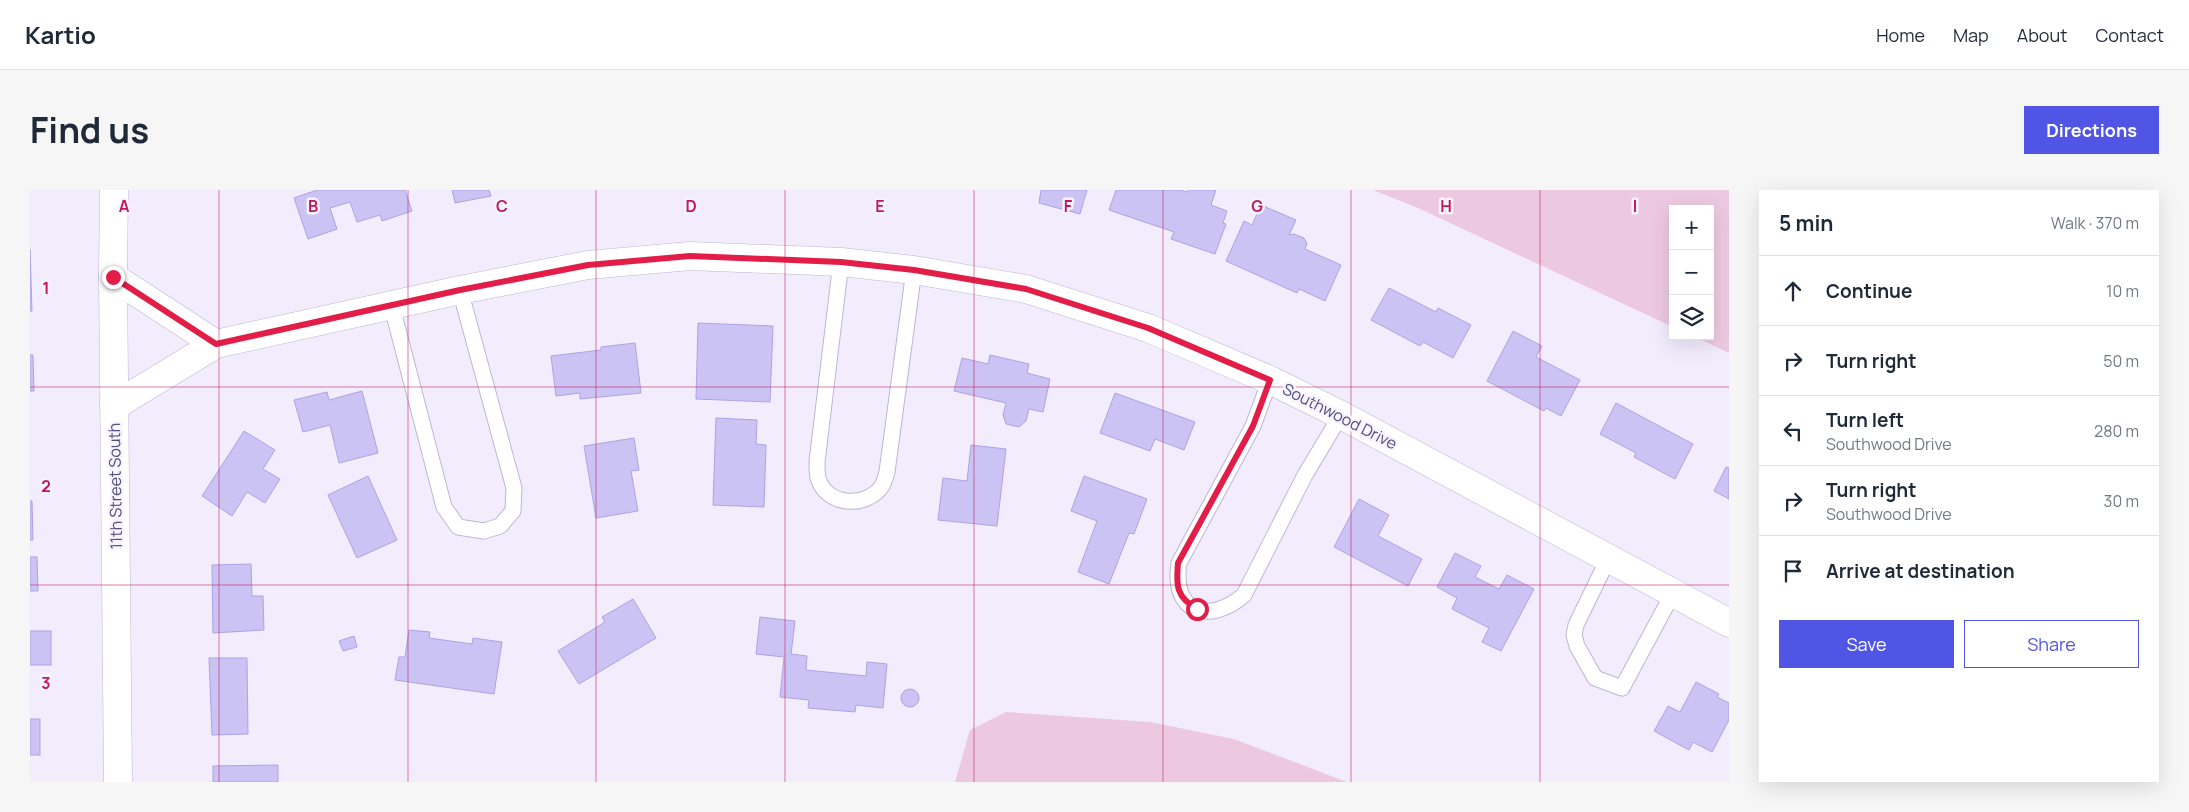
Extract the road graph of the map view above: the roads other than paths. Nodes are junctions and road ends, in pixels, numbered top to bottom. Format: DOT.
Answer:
graph roads {
  1 [pos="114,190"];
  2 [pos="841,262"];
  3 [pos="914,270"];
  4 [pos="113,277"];
  5 [pos="460,290"];
  6 [pos="392,306"];
  7 [pos="216,344"];
  8 [pos="1270,380"];
  9 [pos="114,406"];
  10 [pos="1341,415"];
  11 [pos="1608,559"];
  12 [pos="1673,593"];
  13 [pos="1729,623"];
  14 [pos="118,782"];
  1 -- 4 [label="street, 11th Street South"];
  2 -- 3 [label="street, Southwood Drive"];
  2 -- 3 [label="lane"];
  2 -- 5 [label="street, Southwood Drive"];
  3 -- 8 [label="street, Southwood Drive"];
  4 -- 7 [label="street"];
  4 -- 9 [label="street, 11th Street South"];
  5 -- 6 [label="street, Southwood Drive"];
  5 -- 6 [label="lane"];
  6 -- 7 [label="street, Southwood Drive"];
  7 -- 9 [label="street, Southwood Drive"];
  8 -- 10 [label="street, Southwood Drive"];
  8 -- 10 [label="lane"];
  9 -- 14 [label="street, 11th Street South"];
  10 -- 11 [label="street, Southwood Drive"];
  11 -- 12 [label="street, Southwood Drive"];
  11 -- 12 [label="lane"];
  12 -- 13 [label="street, Southwood Drive"];
}
